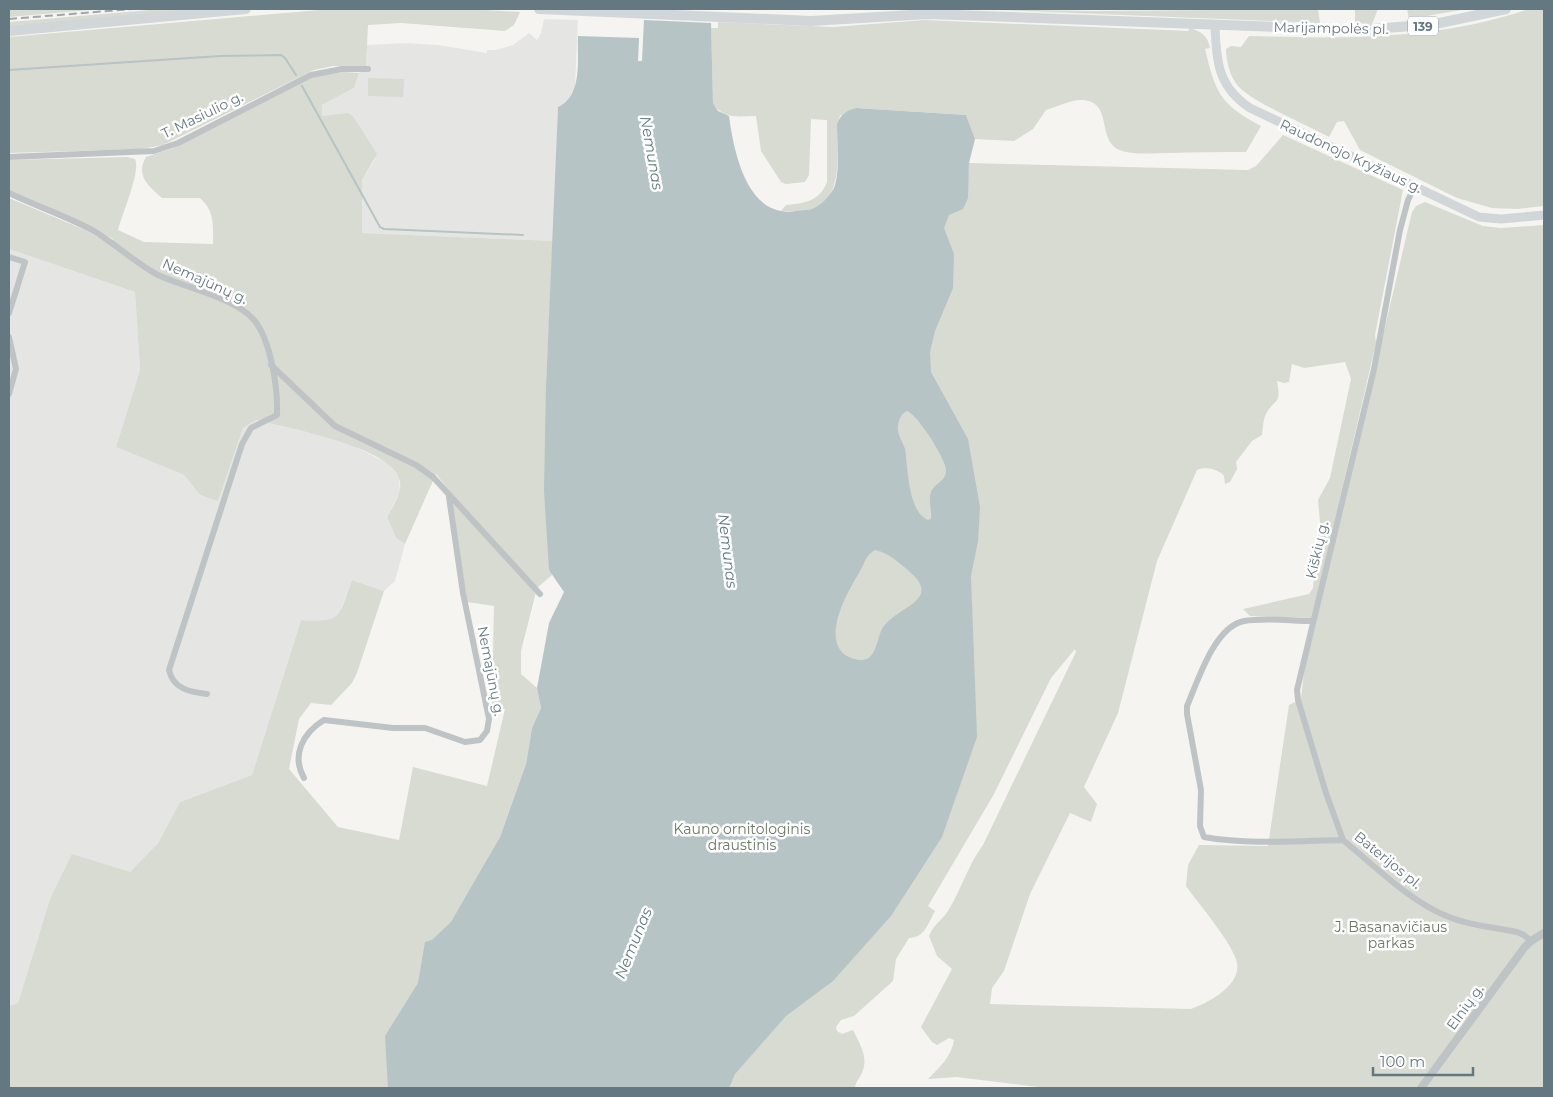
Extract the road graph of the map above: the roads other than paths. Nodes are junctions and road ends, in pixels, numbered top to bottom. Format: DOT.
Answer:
graph roads {
  1 [pos="246,9"];
  2 [pos="539,9"];
  3 [pos="1506,9"];
  4 [pos="1215,25"];
  5 [pos="9,30"];
  6 [pos="368,69"];
  7 [pos="9,157"];
  8 [pos="1415,186"];
  9 [pos="9,194"];
  10 [pos="1544,215"];
  11 [pos="9,257"];
  12 [pos="9,313"];
  13 [pos="9,337"];
  14 [pos="271,365"];
  15 [pos="9,394"];
  16 [pos="449,497"];
  17 [pos="540,594"];
  18 [pos="1313,621"];
  19 [pos="208,694"];
  20 [pos="304,778"];
  21 [pos="1343,840"];
  22 [pos="1544,934"];
  23 [pos="1531,941"];
  24 [pos="1421,1088"];
  1 -- 5 [label="main road"];
  2 -- 4 [label="main road, Marijampolės pl."];
  3 -- 4 [label="main road, Marijampolės pl. / 139"];
  4 -- 8 [label="main road, Raudonojo Kryžiaus g."];
  6 -- 7 [label="street, T. Masiulio g."];
  8 -- 10 [label="main road, Raudonojo Kryžiaus g."];
  8 -- 18 [label="street, Kiškių g."];
  9 -- 14 [label="street, Nemajūnų g."];
  11 -- 12 [label="street"];
  13 -- 15 [label="street"];
  14 -- 16 [label="street, Nemajūnų g."];
  14 -- 19 [label="street"];
  16 -- 17 [label="street, Nemajūnų g."];
  16 -- 20 [label="street, Nemajūnų g."];
  18 -- 21 [label="street, Kiškių g."];
  18 -- 21 [label="street, Baterijos pl."];
  21 -- 23 [label="street, Baterijos pl."];
  22 -- 23 [label="street"];
  23 -- 24 [label="street, Elnių g."];
}
